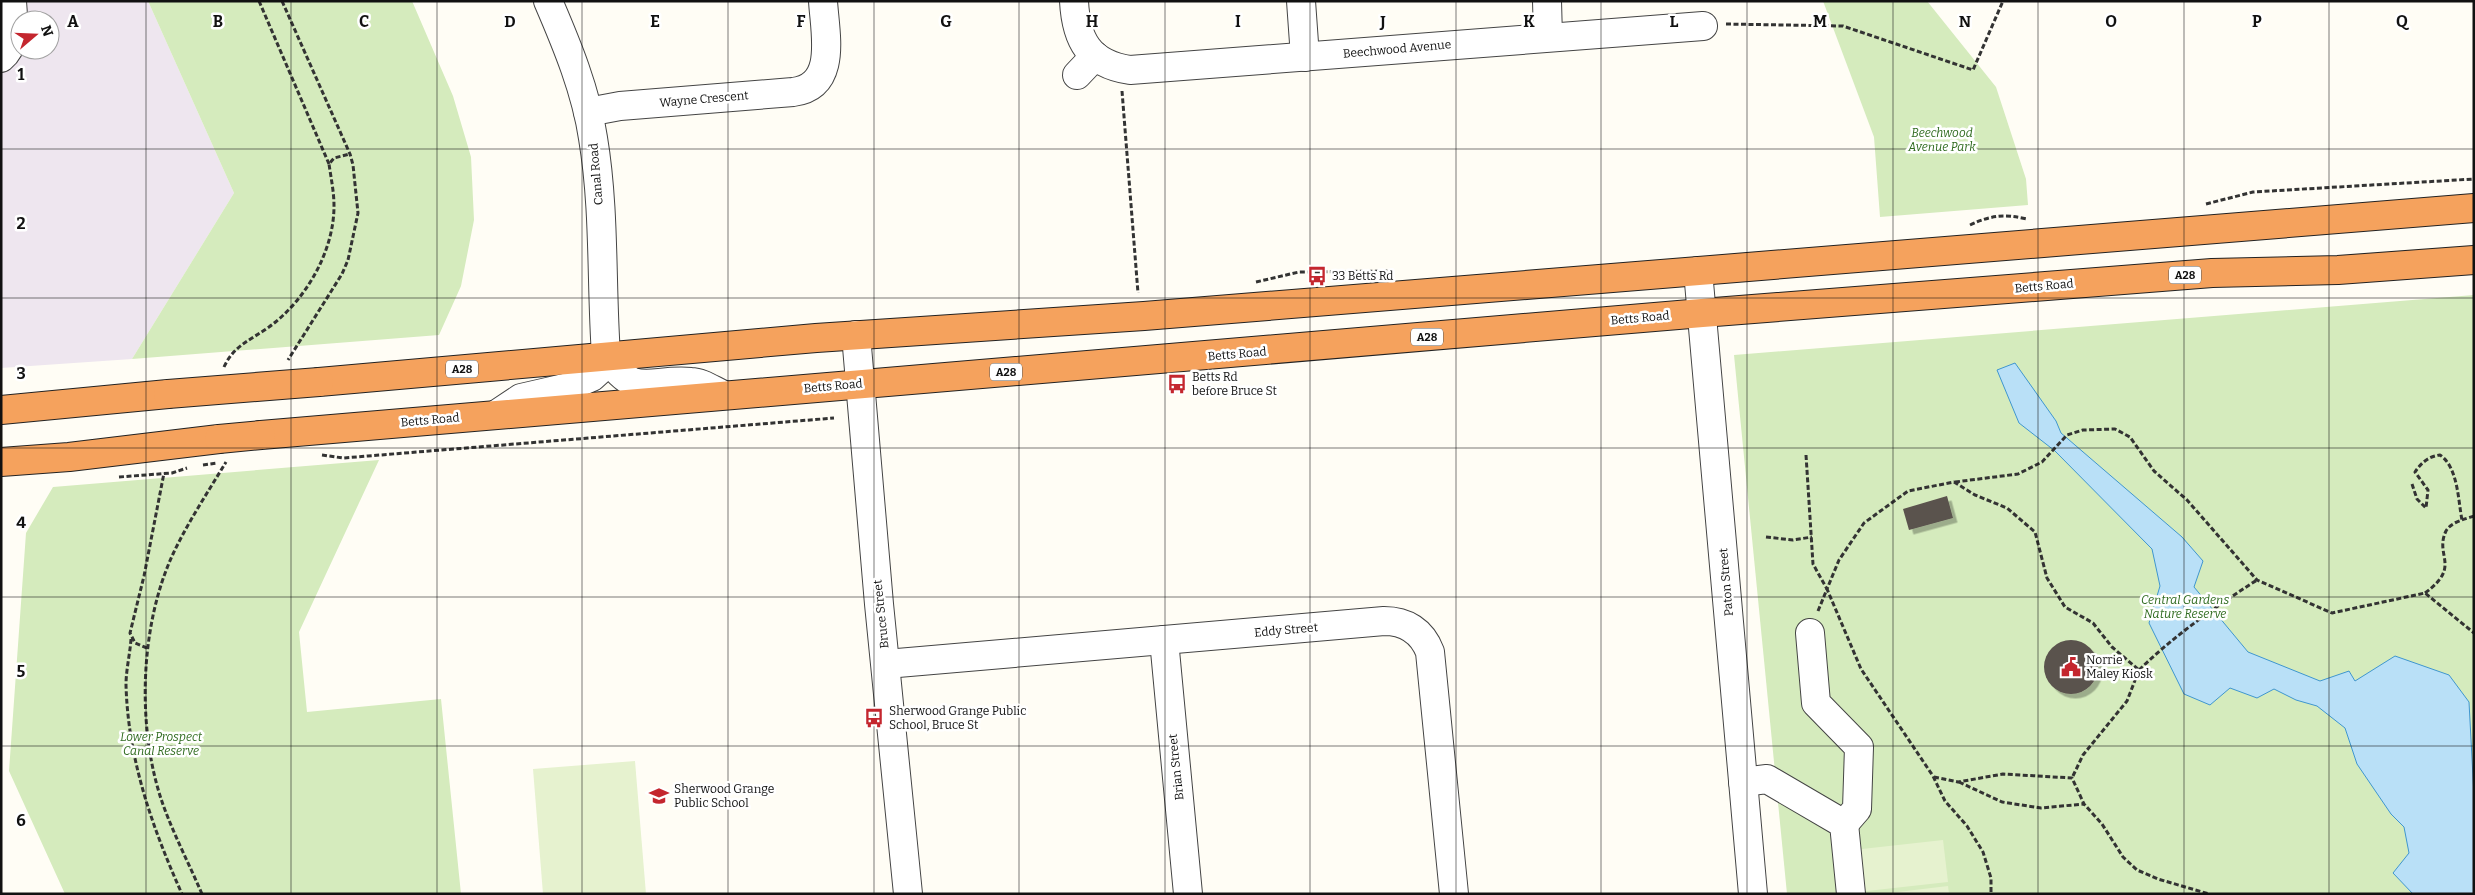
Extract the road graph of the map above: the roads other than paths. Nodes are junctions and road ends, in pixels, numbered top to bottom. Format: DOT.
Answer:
graph roads {
  1 [pos="12,1"];
  2 [pos="548,1"];
  3 [pos="823,1"];
  4 [pos="1074,1"];
  5 [pos="1301,1"];
  6 [pos="1546,1"];
  7 [pos="1703,26"];
  8 [pos="1548,37"];
  9 [pos="1306,57"];
  10 [pos="1,58"];
  11 [pos="588,112"];
  12 [pos="2474,208"];
  13 [pos="2474,260"];
  14 [pos="1698,271"];
  15 [pos="1702,313"];
  16 [pos="856,335"];
  17 [pos="606,355"];
  18 [pos="860,384"];
  19 [pos="724,395"];
  20 [pos="1,410"];
  21 [pos="496,414"];
  22 [pos="1,462"];
  23 [pos="1810,632"];
  24 [pos="1164,640"];
  25 [pos="886,664"];
  26 [pos="1743,782"];
  27 [pos="1844,824"];
  28 [pos="908,894"];
  29 [pos="1188,894"];
  30 [pos="1454,894"];
  31 [pos="1753,894"];
  32 [pos="1851,894"];
  1 -- 10 [label="street"];
  2 -- 11 [label="street, Canal Road"];
  3 -- 11 [label="street, Wayne Crescent"];
  4 -- 9 [label="street, Beechwood Avenue"];
  5 -- 9 [label="street"];
  6 -- 8 [label="street"];
  7 -- 8 [label="street, Beechwood Avenue"];
  8 -- 9 [label="street, Beechwood Avenue"];
  11 -- 17 [label="street, Canal Road"];
  12 -- 14 [label="highway, A28"];
  13 -- 15 [label="highway, Betts Road / A28"];
  14 -- 15 [label="street, Paton Street"];
  14 -- 16 [label="highway, A28"];
  15 -- 18 [label="highway, Betts Road / A28"];
  15 -- 26 [label="street, Paton Street"];
  16 -- 17 [label="highway, A28"];
  16 -- 18 [label="street, Bruce Street"];
  17 -- 19 [label="street"];
  17 -- 20 [label="highway, A28, bridge"];
  17 -- 21 [label="street"];
  18 -- 19 [label="highway, Betts Road / A28"];
  18 -- 25 [label="street, Bruce Street"];
  19 -- 21 [label="highway, Betts Road / A28"];
  21 -- 22 [label="highway, Betts Road / A28, bridge"];
  23 -- 27 [label="street"];
  24 -- 25 [label="street, Eddy Street"];
  24 -- 29 [label="street, Brian Street"];
  24 -- 30 [label="street, Eddy Street"];
  25 -- 28 [label="street, Bruce Street"];
  26 -- 27 [label="street"];
  26 -- 31 [label="street, Paton Street"];
  27 -- 32 [label="street"];
}
